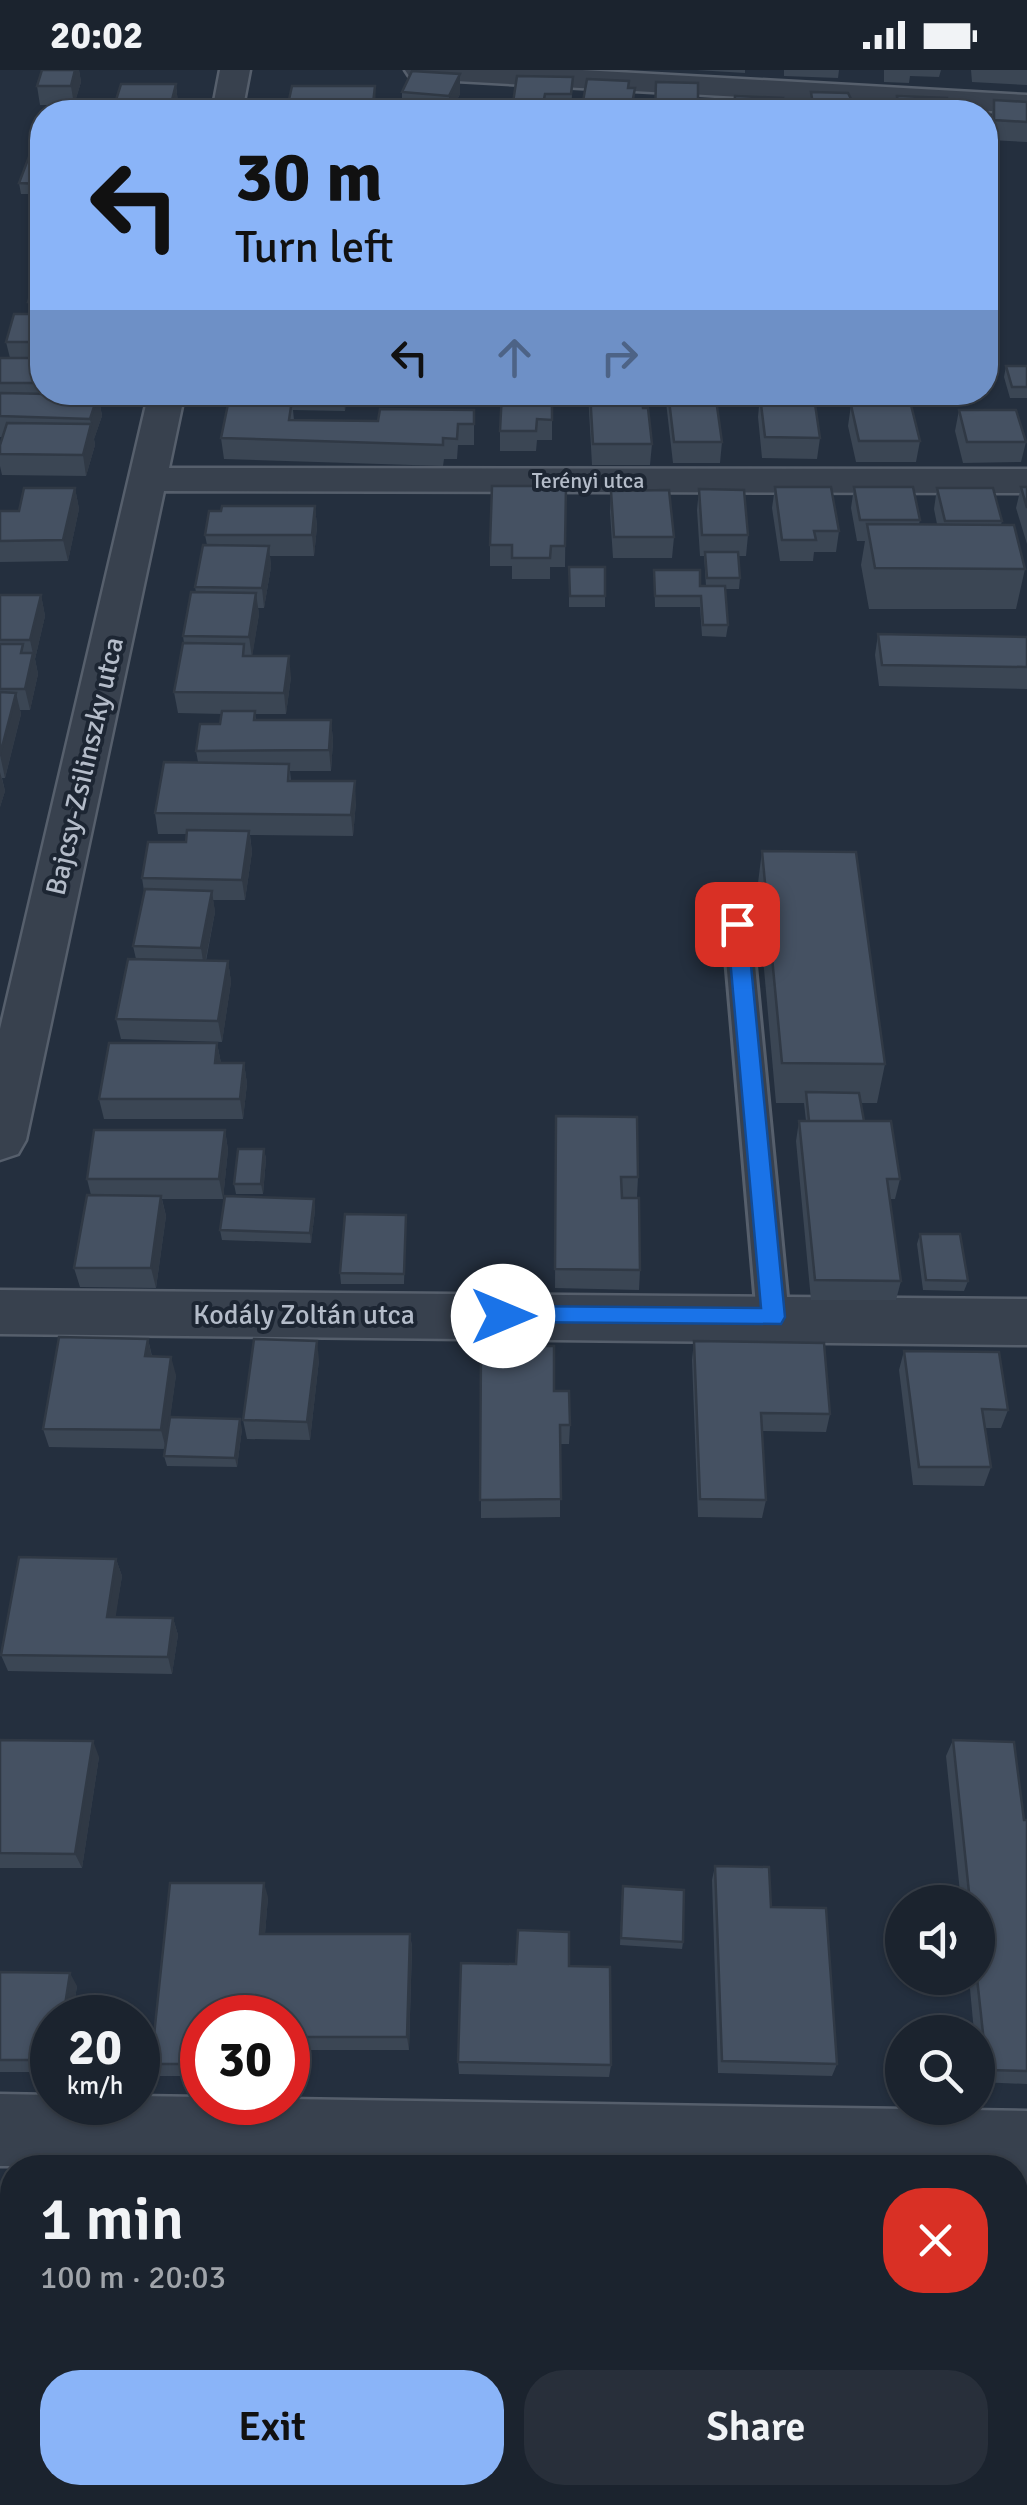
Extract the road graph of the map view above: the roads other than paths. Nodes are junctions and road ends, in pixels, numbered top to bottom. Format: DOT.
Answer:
graph roads {
  1 [pos="235,70"];
  2 [pos="420,70"];
  3 [pos="229,100"];
  4 [pos="956,100"];
  5 [pos="998,102"];
  6 [pos="1027,104"];
  7 [pos="164,405"];
  8 [pos="149,479"];
  9 [pos="1027,481"];
  10 [pos="737,924"];
  11 [pos="0,1140"];
  12 [pos="0,1312"];
  13 [pos="773,1317"];
  14 [pos="1027,1322"];
  15 [pos="0,2130"];
  16 [pos="1027,2147"];
  1 -- 3 [label="street"];
  2 -- 4 [label="street"];
  5 -- 6 [label="street"];
  7 -- 8 [label="street, Bajcsy-Zsilinszky utca"];
  8 -- 9 [label="street, Terényi utca"];
  8 -- 11 [label="street, Bajcsy-Zsilinszky utca"];
  10 -- 13 [label="lane"];
  12 -- 13 [label="street, Kodály Zoltán utca"];
  13 -- 14 [label="street, Kodály Zoltán utca"];
  15 -- 16 [label="street"];
}
